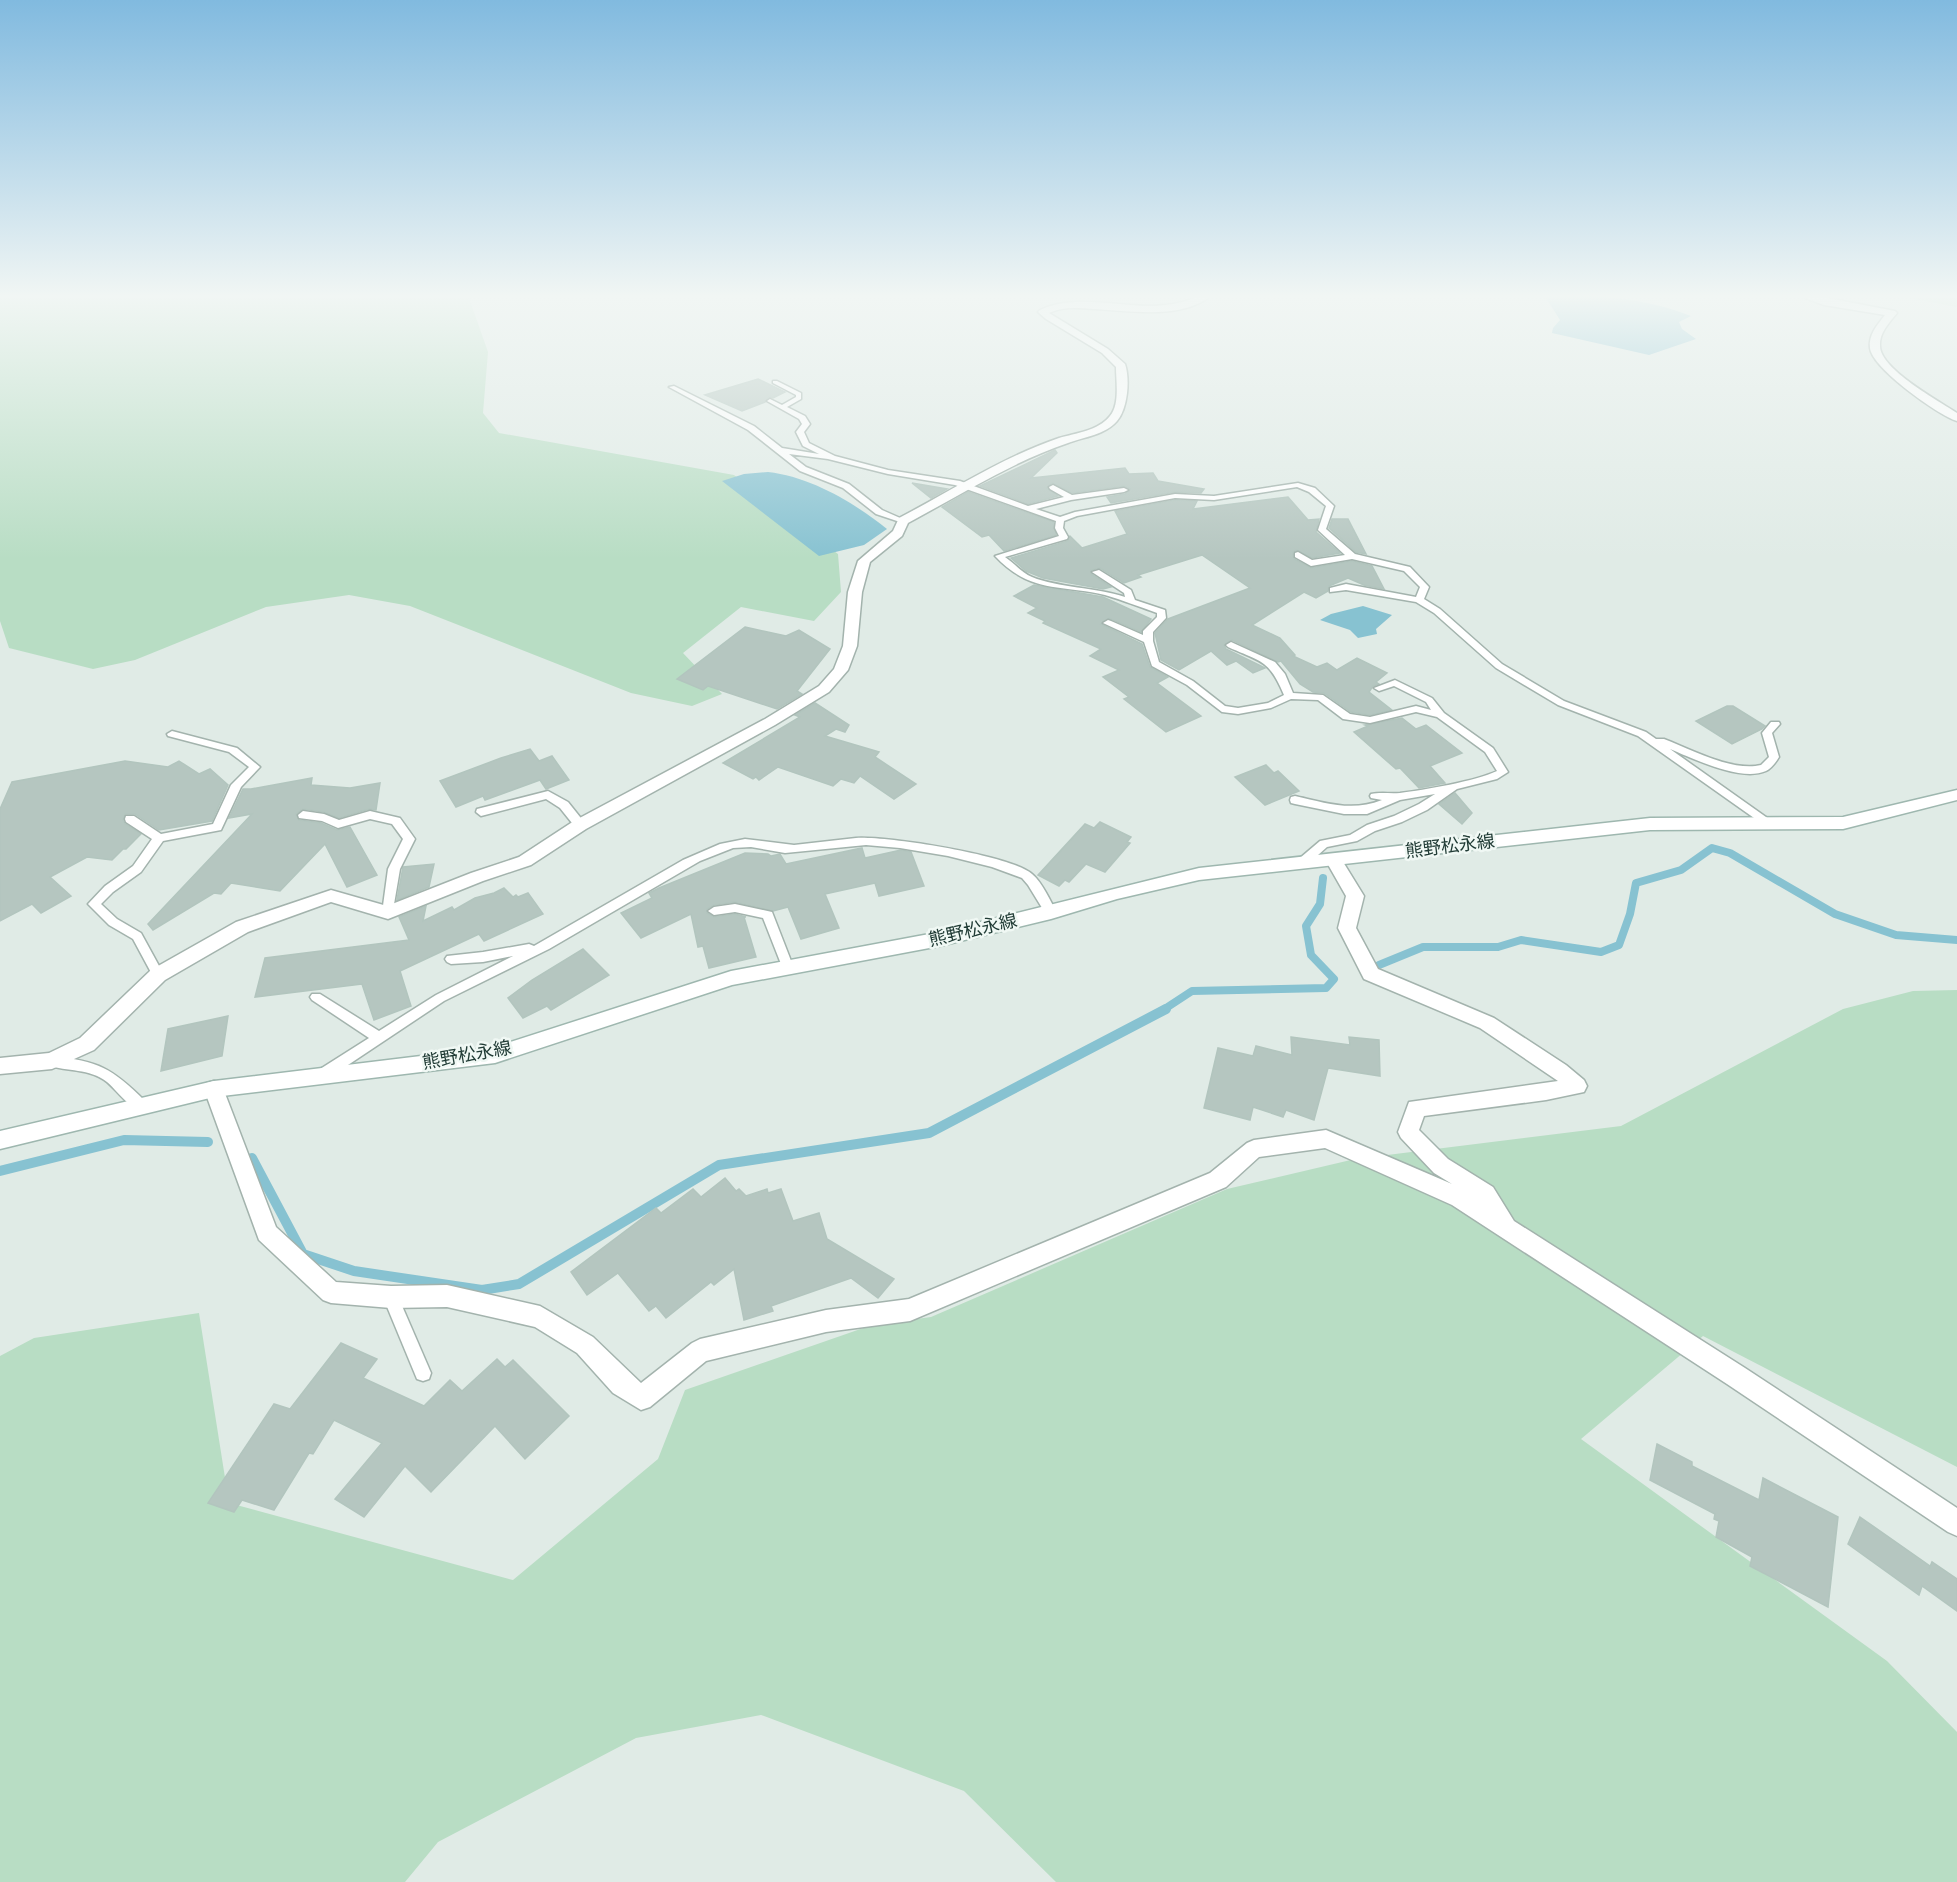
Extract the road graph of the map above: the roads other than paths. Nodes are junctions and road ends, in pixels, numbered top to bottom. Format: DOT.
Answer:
graph roads {
  1 [pos="777,383"];
  2 [pos="1121,383"];
  3 [pos="1908,383"];
  4 [pos="672,387"];
  5 [pos="770,401"];
  6 [pos="783,407"];
  7 [pos="1957,418"];
  8 [pos="776,449"];
  9 [pos="832,458"];
  10 [pos="966,486"];
  11 [pos="1053,487"];
  12 [pos="1124,490"];
  13 [pos="1071,498"];
  14 [pos="1029,508"];
  15 [pos="1060,520"];
  16 [pos="903,521"];
  17 [pos="1298,555"];
  18 [pos="1352,556"];
  19 [pos="1096,572"];
  20 [pos="1333,590"];
  21 [pos="1131,600"];
  22 [pos="1419,600"];
  23 [pos="1108,623"];
  24 [pos="1148,641"];
  25 [pos="1231,645"];
  26 [pos="1379,688"];
  27 [pos="1289,696"];
  28 [pos="1440,715"];
  29 [pos="1775,724"];
  30 [pos="172,734"];
  31 [pos="1642,734"];
  32 [pos="1454,786"];
  33 [pos="1957,795"];
  34 [pos="1375,796"];
  35 [pos="1398,797"];
  36 [pos="1295,800"];
  37 [pos="481,812"];
  38 [pos="303,815"];
  39 [pos="130,819"];
  40 [pos="1768,822"];
  41 [pos="579,825"];
  42 [pos="159,838"];
  43 [pos="1304,861"];
  44 [pos="1334,861"];
  45 [pos="714,910"];
  46 [pos="388,913"];
  47 [pos="1051,913"];
  48 [pos="545,946"];
  49 [pos="451,959"];
  50 [pos="788,966"];
  51 [pos="158,975"];
  52 [pos="316,997"];
  53 [pos="379,1038"];
  54 [pos="52,1061"];
  55 [pos="0,1066"];
  56 [pos="318,1077"];
  57 [pos="214,1089"];
  58 [pos="140,1105"];
  59 [pos="0,1140"];
  60 [pos="1508,1230"];
  61 [pos="391,1297"];
  62 [pos="423,1373"];
  63 [pos="1957,1523"];
  1 -- 6 [label="lane"];
  2 -- 10 [label="street"];
  3 -- 7 [label="street"];
  4 -- 8 [label="lane"];
  5 -- 6 [label="lane"];
  6 -- 9 [label="lane"];
  8 -- 9 [label="lane"];
  8 -- 16 [label="lane"];
  9 -- 10 [label="lane"];
  10 -- 14 [label="lane"];
  10 -- 16 [label="street"];
  11 -- 13 [label="lane"];
  12 -- 13 [label="lane"];
  13 -- 14 [label="lane"];
  14 -- 15 [label="lane"];
  15 -- 18 [label="lane"];
  15 -- 21 [label="lane"];
  16 -- 41 [label="street"];
  17 -- 18 [label="lane"];
  18 -- 22 [label="lane"];
  19 -- 21 [label="lane"];
  20 -- 22 [label="lane"];
  21 -- 24 [label="lane"];
  22 -- 31 [label="lane"];
  23 -- 24 [label="lane"];
  24 -- 27 [label="lane"];
  25 -- 27 [label="lane"];
  26 -- 28 [label="lane"];
  27 -- 28 [label="lane"];
  28 -- 32 [label="lane"];
  29 -- 31 [label="lane"];
  30 -- 42 [label="lane"];
  31 -- 40 [label="lane"];
  32 -- 35 [label="lane"];
  32 -- 43 [label="lane"];
  33 -- 40 [label="street, 熊野松永線"];
  34 -- 35 [label="lane"];
  35 -- 36 [label="lane"];
  37 -- 41 [label="lane"];
  38 -- 46 [label="lane"];
  39 -- 42 [label="lane"];
  40 -- 44 [label="street, 熊野松永線"];
  41 -- 46 [label="street"];
  42 -- 51 [label="lane"];
  43 -- 44 [label="street, 熊野松永線"];
  43 -- 47 [label="street, 熊野松永線"];
  44 -- 60 [label="street"];
  45 -- 50 [label="lane"];
  46 -- 51 [label="street"];
  47 -- 48 [label="lane"];
  47 -- 50 [label="street, 熊野松永線"];
  48 -- 49 [label="lane"];
  48 -- 53 [label="lane"];
  50 -- 56 [label="street, 熊野松永線"];
  51 -- 54 [label="street"];
  52 -- 53 [label="lane"];
  53 -- 56 [label="lane"];
  54 -- 55 [label="street"];
  54 -- 58 [label="lane"];
  56 -- 57 [label="street, 熊野松永線"];
  57 -- 58 [label="street, 熊野松永線"];
  57 -- 61 [label="street"];
  58 -- 59 [label="street, 熊野松永線"];
  60 -- 61 [label="street"];
  60 -- 63 [label="street"];
  61 -- 62 [label="lane"];
}
